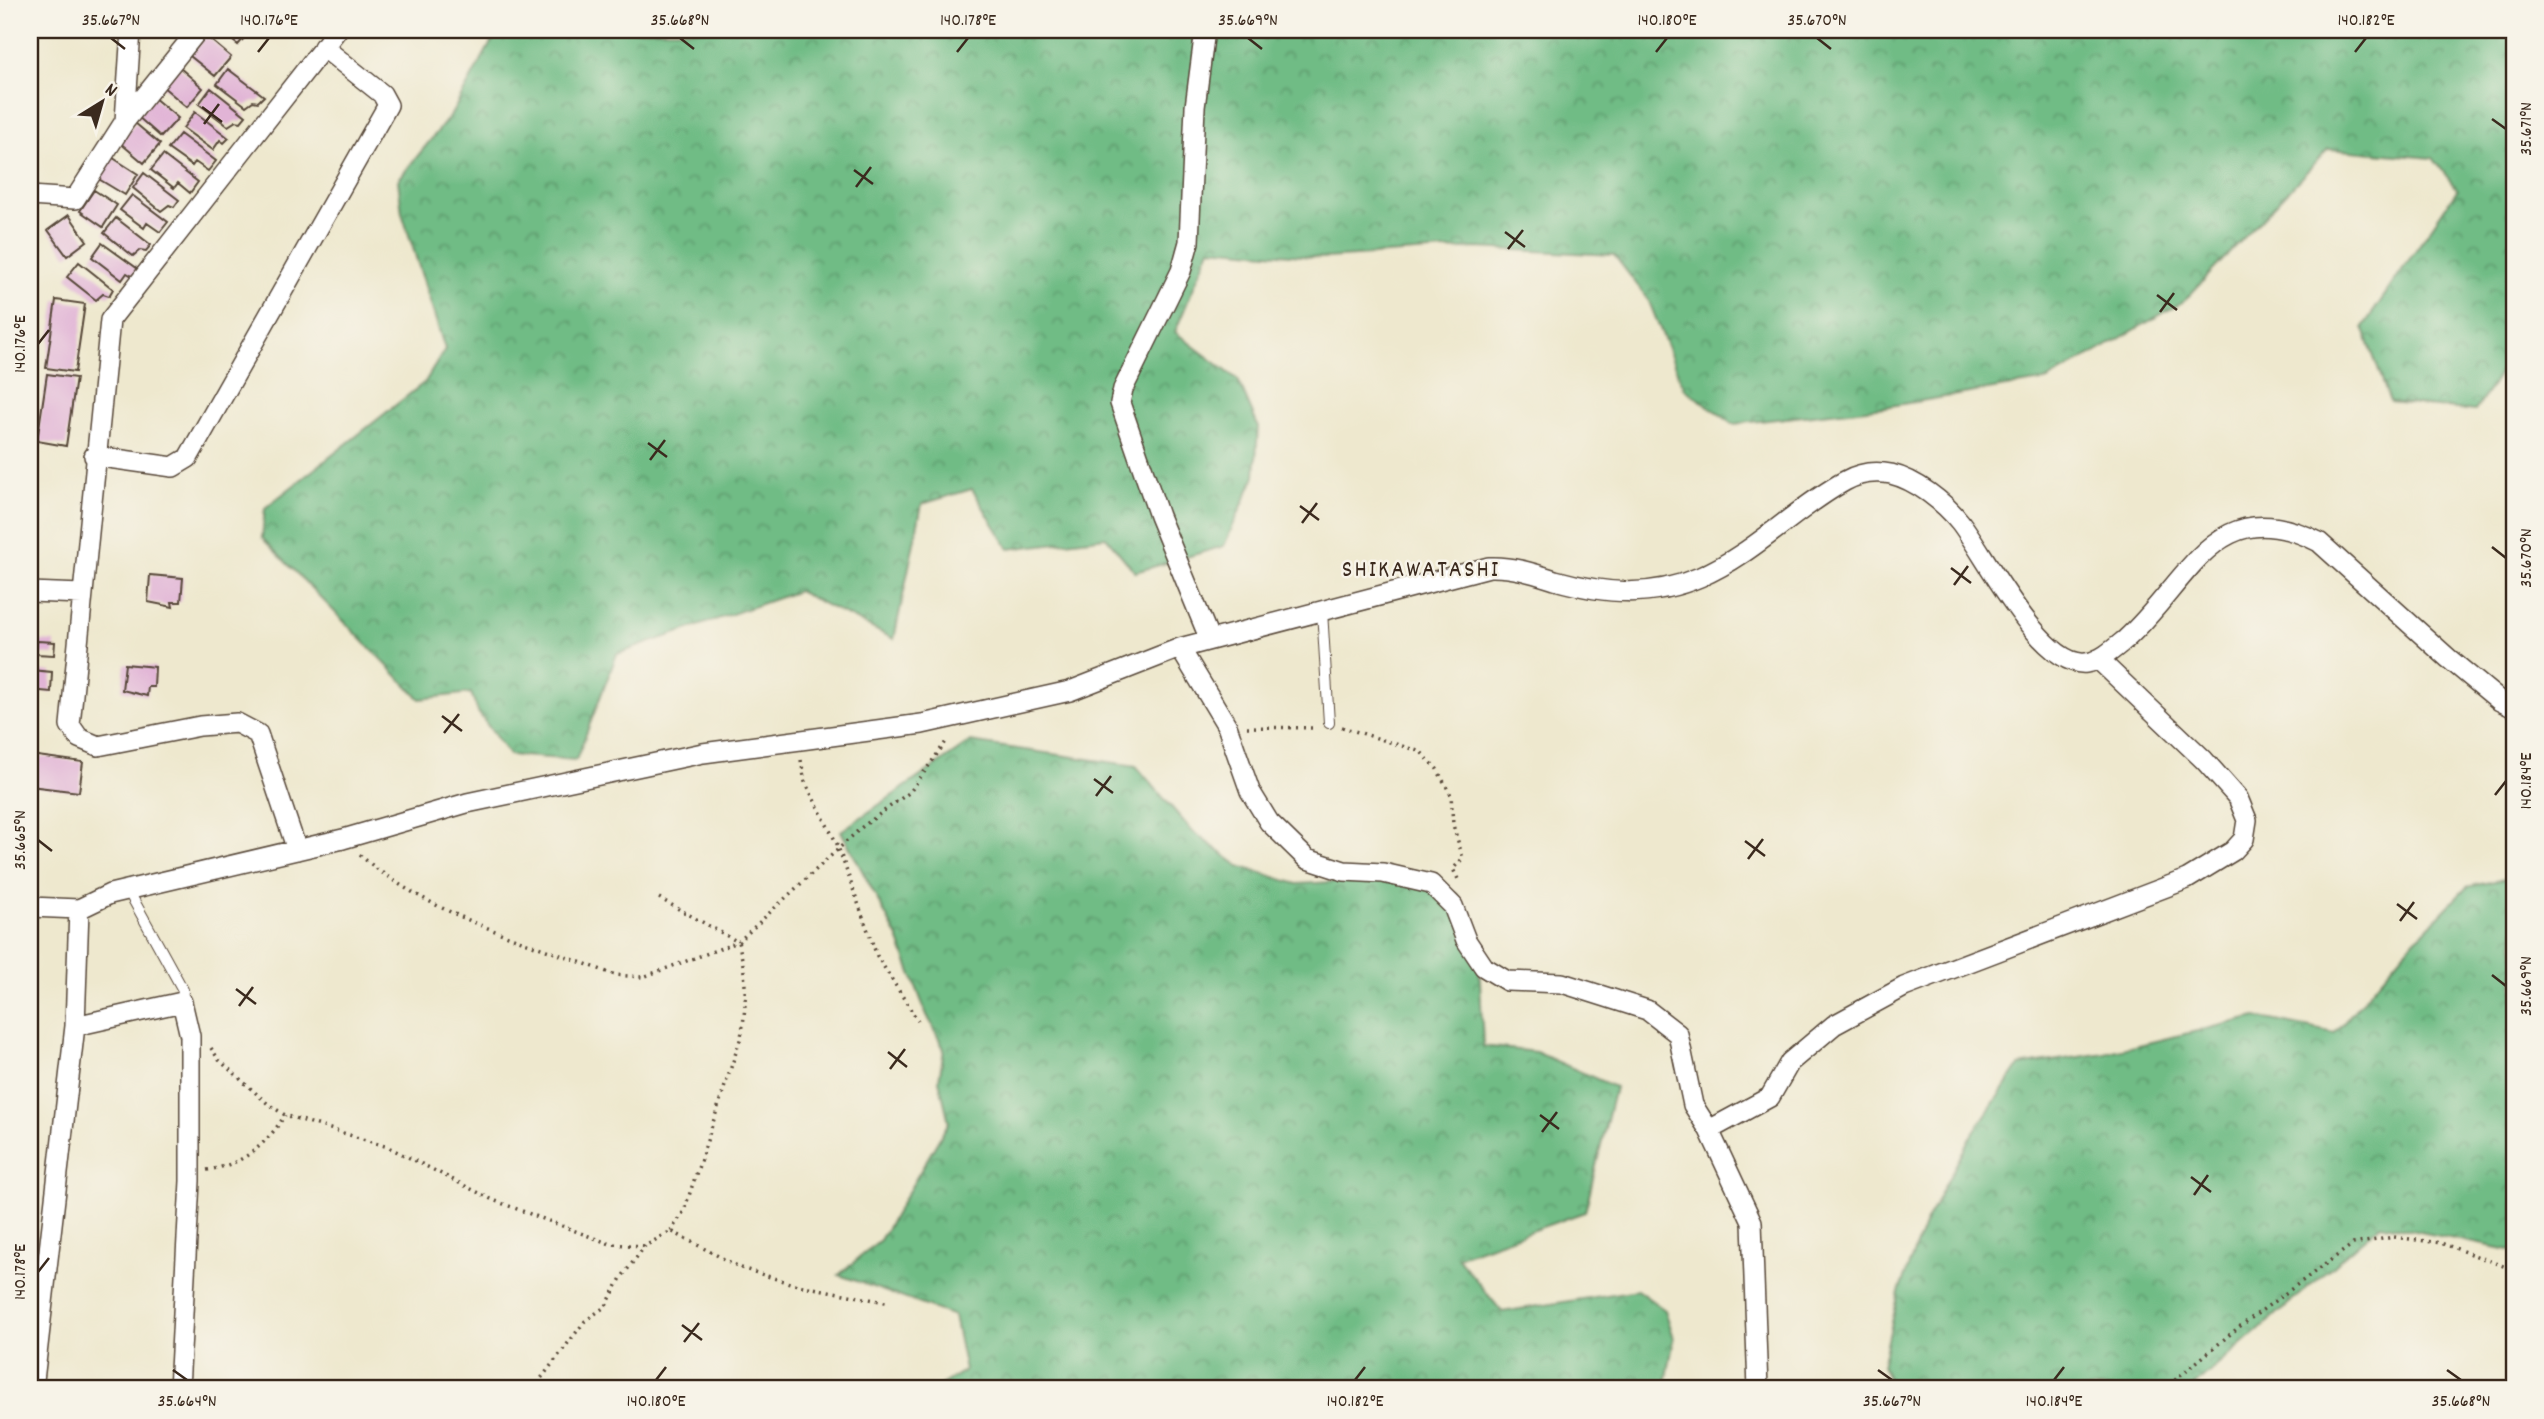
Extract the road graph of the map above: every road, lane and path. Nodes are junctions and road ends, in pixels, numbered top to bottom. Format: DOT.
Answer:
graph roads {
  1 [pos="131,30"];
  2 [pos="198,30"];
  3 [pos="337,30"];
  4 [pos="1205,30"];
  5 [pos="323,47"];
  6 [pos="125,121"];
  7 [pos="30,196"];
  8 [pos="94,456"];
  9 [pos="30,592"];
  10 [pos="82,594"];
  11 [pos="1322,611"];
  12 [pos="1210,640"];
  13 [pos="1180,648"];
  14 [pos="2098,659"];
  15 [pos="2514,708"];
  16 [pos="965,714"];
  17 [pos="1329,723"];
  18 [pos="1227,726"];
  19 [pos="802,741"];
  20 [pos="343,839"];
  21 [pos="298,850"];
  22 [pos="837,852"];
  23 [pos="1426,883"];
  24 [pos="128,890"];
  25 [pos="659,898"];
  26 [pos="30,906"];
  27 [pos="79,909"];
  28 [pos="738,942"];
  29 [pos="182,1002"];
  30 [pos="918,1021"];
  31 [pos="75,1026"];
  32 [pos="207,1042"];
  33 [pos="285,1115"];
  34 [pos="1709,1130"];
  35 [pos="190,1171"];
  36 [pos="671,1231"];
  37 [pos="645,1247"];
  38 [pos="2514,1270"];
  39 [pos="890,1303"];
  40 [pos="32,1384"];
  41 [pos="179,1389"];
  42 [pos="533,1389"];
  43 [pos="1758,1389"];
  44 [pos="2164,1389"];
  1 -- 6 [label="street"];
  2 -- 6 [label="street"];
  3 -- 5 [label="street"];
  4 -- 12 [label="street"];
  5 -- 8 [label="street"];
  5 -- 8 [label="street"];
  6 -- 7 [label="street"];
  8 -- 10 [label="street"];
  9 -- 10 [label="street"];
  10 -- 21 [label="street"];
  11 -- 12 [label="street"];
  11 -- 14 [label="street"];
  11 -- 17 [label="lane"];
  12 -- 13 [label="street"];
  13 -- 16 [label="street"];
  13 -- 18 [label="street"];
  14 -- 15 [label="street"];
  14 -- 34 [label="street"];
  16 -- 19 [label="street"];
  16 -- 22 [label="path"];
  17 -- 18 [label="path"];
  17 -- 23 [label="path"];
  18 -- 23 [label="street"];
  19 -- 20 [label="street"];
  19 -- 22 [label="path"];
  20 -- 21 [label="street"];
  20 -- 28 [label="path"];
  21 -- 24 [label="street"];
  22 -- 28 [label="path"];
  22 -- 30 [label="path"];
  23 -- 34 [label="street"];
  24 -- 27 [label="street"];
  24 -- 29 [label="lane"];
  25 -- 28 [label="path"];
  26 -- 27 [label="street"];
  27 -- 31 [label="street"];
  28 -- 36 [label="path"];
  29 -- 31 [label="street"];
  29 -- 35 [label="street"];
  31 -- 40 [label="street"];
  32 -- 33 [label="path"];
  33 -- 35 [label="path"];
  33 -- 37 [label="path"];
  34 -- 43 [label="street"];
  35 -- 41 [label="street"];
  36 -- 37 [label="path"];
  36 -- 39 [label="path"];
  37 -- 42 [label="path"];
  38 -- 44 [label="path"];
}
